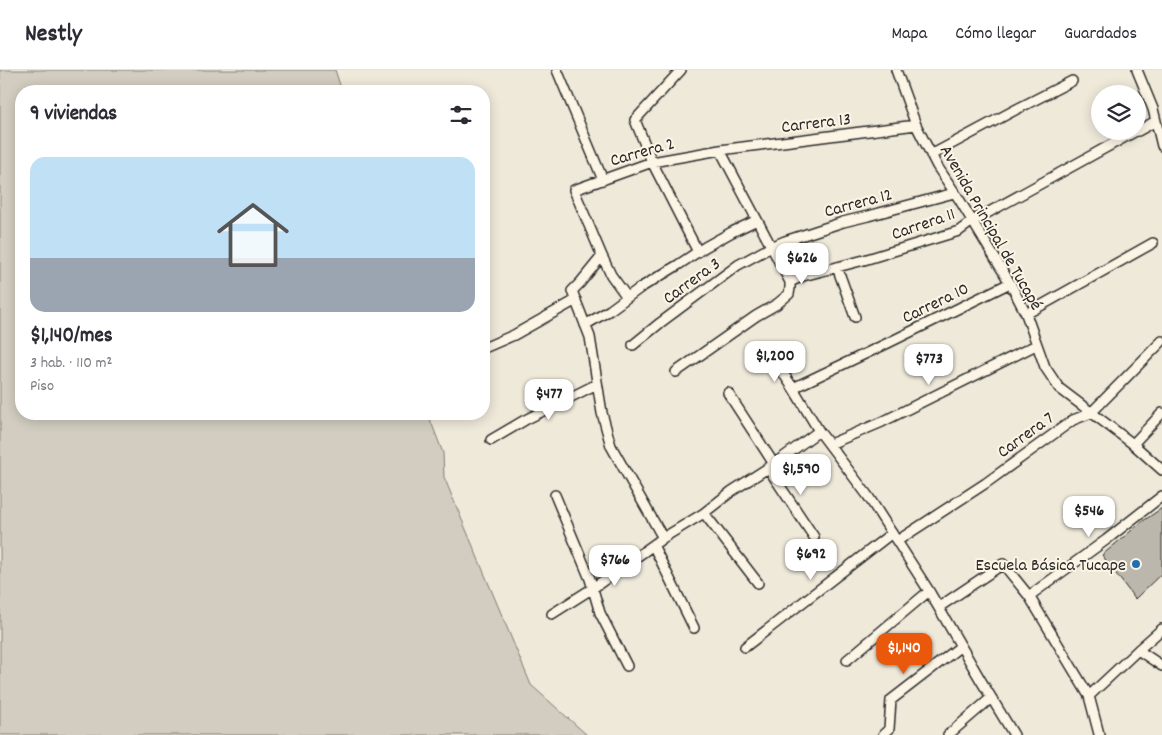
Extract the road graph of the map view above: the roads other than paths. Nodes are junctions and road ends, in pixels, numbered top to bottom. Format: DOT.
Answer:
graph roads {
  1 [pos="557,70"];
  2 [pos="681,70"];
  3 [pos="896,70"];
  4 [pos="1137,70"];
  5 [pos="1072,81"];
  6 [pos="916,126"];
  7 [pos="1159,126"];
  8 [pos="1146,129"];
  9 [pos="1121,140"];
  10 [pos="1162,146"];
  11 [pos="720,150"];
  12 [pos="931,155"];
  13 [pos="652,162"];
  14 [pos="603,180"];
  15 [pos="954,193"];
  16 [pos="757,220"];
  17 [pos="972,222"];
  18 [pos="1153,243"];
  19 [pos="771,247"];
  20 [pos="698,252"];
  21 [pos="602,256"];
  22 [pos="838,267"];
  23 [pos="790,282"];
  24 [pos="1010,283"];
  25 [pos="627,297"];
  26 [pos="576,300"];
  27 [pos="1026,314"];
  28 [pos="855,317"];
  29 [pos="585,325"];
  30 [pos="1162,342"];
  31 [pos="632,344"];
  32 [pos="490,345"];
  33 [pos="1036,345"];
  34 [pos="777,364"];
  35 [pos="676,372"];
  36 [pos="597,384"];
  37 [pos="793,388"];
  38 [pos="728,393"];
  39 [pos="1091,413"];
  40 [pos="1162,413"];
  41 [pos="819,431"];
  42 [pos="491,440"];
  43 [pos="830,444"];
  44 [pos="1133,444"];
  45 [pos="771,466"];
  46 [pos="1162,470"];
  47 [pos="555,495"];
  48 [pos="1162,496"];
  49 [pos="704,512"];
  50 [pos="814,537"];
  51 [pos="894,537"];
  52 [pos="663,538"];
  53 [pos="653,545"];
  54 [pos="758,583"];
  55 [pos="593,588"];
  56 [pos="929,591"];
  57 [pos="1029,596"];
  58 [pos="939,607"];
  59 [pos="552,614"];
  60 [pos="694,628"];
  61 [pos="1162,628"];
  62 [pos="961,646"];
  63 [pos="746,647"];
  64 [pos="1138,650"];
  65 [pos="847,660"];
  66 [pos="627,666"];
  67 [pos="1162,666"];
  68 [pos="1089,696"];
  69 [pos="991,698"];
  70 [pos="882,735"];
  71 [pos="948,735"];
  72 [pos="1014,735"];
  73 [pos="1099,735"];
  1 -- 14 [label="street"];
  2 -- 13 [label="street"];
  3 -- 6 [label="street, Avenida Principal de Tucapé"];
  4 -- 7 [label="street"];
  5 -- 12 [label="street"];
  6 -- 11 [label="street, Carrera 13"];
  6 -- 12 [label="street, Avenida Principal de Tucapé"];
  7 -- 8 [label="street, Carrera 11"];
  7 -- 10 [label="street"];
  9 -- 17 [label="street, Carrera 11"];
  11 -- 13 [label="street, Carrera 2"];
  11 -- 16 [label="street"];
  12 -- 15 [label="street, Avenida Principal de Tucapé"];
  13 -- 14 [label="street, Carrera 2"];
  13 -- 20 [label="street"];
  14 -- 21 [label="street, Carrera 2"];
  15 -- 17 [label="street, Avenida Principal de Tucapé"];
  15 -- 19 [label="street, Carrera 12"];
  16 -- 19 [label="street"];
  16 -- 20 [label="street"];
  17 -- 22 [label="street, Carrera 11"];
  17 -- 24 [label="street, Avenida Principal de Tucapé"];
  18 -- 27 [label="street"];
  19 -- 23 [label="street"];
  19 -- 31 [label="street, Carrera 3"];
  20 -- 25 [label="street"];
  21 -- 25 [label="street"];
  21 -- 26 [label="street"];
  22 -- 23 [label="street, Carrera 11"];
  22 -- 28 [label="street"];
  23 -- 35 [label="street"];
  24 -- 27 [label="street, Avenida Principal de Tucapé"];
  24 -- 37 [label="street, Carrera 10"];
  25 -- 29 [label="street"];
  26 -- 29 [label="street"];
  26 -- 32 [label="street"];
  27 -- 33 [label="street, Avenida Principal de Tucapé"];
  29 -- 36 [label="street"];
  30 -- 39 [label="street, Carrera 7"];
  33 -- 39 [label="street, Avenida Principal de Tucapé"];
  33 -- 43 [label="street"];
  34 -- 37 [label="street"];
  36 -- 42 [label="street"];
  36 -- 52 [label="street"];
  37 -- 41 [label="street"];
  38 -- 45 [label="street"];
  39 -- 44 [label="street, Avenida Principal de Tucapé"];
  39 -- 51 [label="street, Carrera 7"];
  40 -- 44 [label="street"];
  41 -- 43 [label="street"];
  41 -- 45 [label="street"];
  43 -- 51 [label="street"];
  44 -- 46 [label="street, Avenida Principal de Tucapé"];
  45 -- 49 [label="street"];
  45 -- 50 [label="street"];
  47 -- 55 [label="street"];
  48 -- 57 [label="street"];
  49 -- 52 [label="street"];
  49 -- 54 [label="street"];
  51 -- 56 [label="street"];
  51 -- 63 [label="street, Carrera 7"];
  52 -- 53 [label="street"];
  53 -- 55 [label="street"];
  53 -- 60 [label="street"];
  55 -- 59 [label="street"];
  55 -- 66 [label="street"];
  56 -- 58 [label="street"];
  56 -- 65 [label="street"];
  57 -- 58 [label="street"];
  57 -- 68 [label="street"];
  58 -- 62 [label="street"];
  61 -- 64 [label="street"];
  62 -- 69 [label="street"];
  62 -- 70 [label="street"];
  64 -- 67 [label="street"];
  64 -- 68 [label="street"];
  68 -- 73 [label="street"];
  69 -- 71 [label="street"];
  69 -- 72 [label="street"];
}
